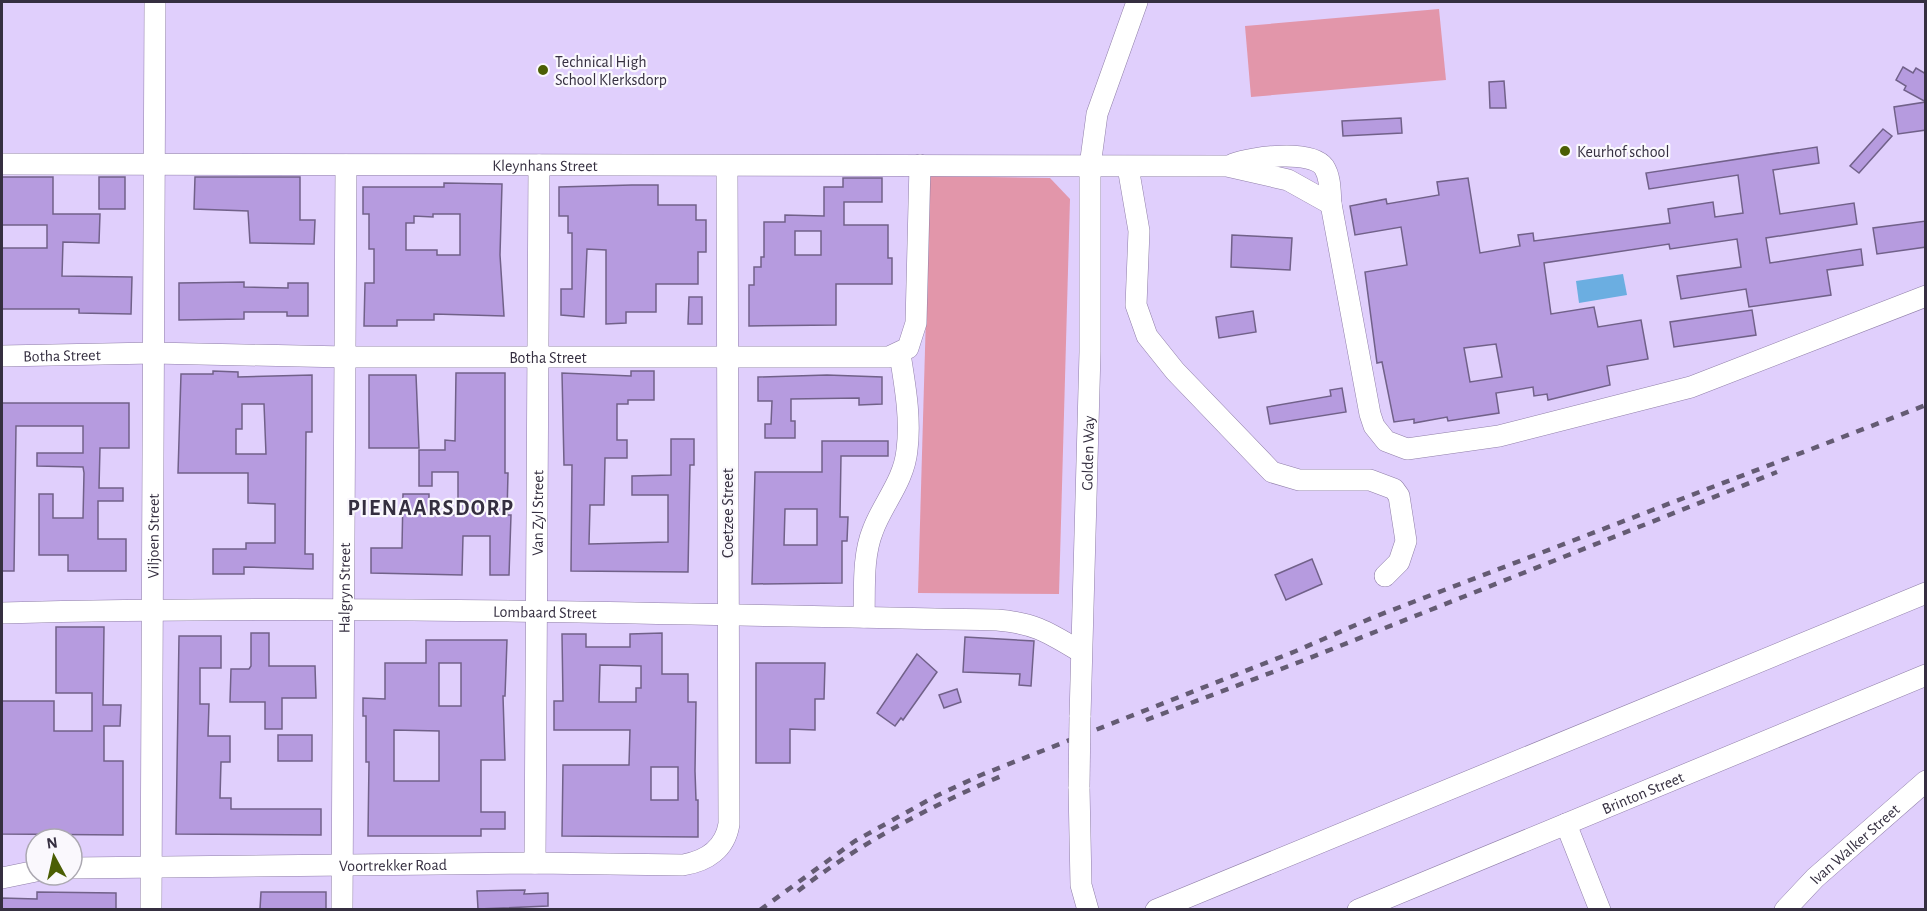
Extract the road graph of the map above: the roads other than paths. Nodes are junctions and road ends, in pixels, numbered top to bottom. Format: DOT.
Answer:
graph roads {
  1 [pos="155,2"];
  2 [pos="1137,2"];
  3 [pos="2,165"];
  4 [pos="153,165"];
  5 [pos="346,165"];
  6 [pos="539,165"];
  7 [pos="920,165"];
  8 [pos="727,166"];
  9 [pos="1090,166"];
  10 [pos="1227,166"];
  11 [pos="1128,167"];
  12 [pos="1331,204"];
  13 [pos="1926,296"];
  14 [pos="153,353"];
  15 [pos="900,354"];
  16 [pos="2,356"];
  17 [pos="537,356"];
  18 [pos="727,356"];
  19 [pos="346,357"];
  20 [pos="1385,576"];
  21 [pos="1926,593"];
  22 [pos="151,609"];
  23 [pos="345,610"];
  24 [pos="536,611"];
  25 [pos="2,613"];
  26 [pos="727,615"];
  27 [pos="864,617"];
  28 [pos="1081,652"];
  29 [pos="1926,675"];
  30 [pos="1926,781"];
  31 [pos="1566,824"];
  32 [pos="711,855"];
  33 [pos="535,863"];
  34 [pos="344,865"];
  35 [pos="150,866"];
  36 [pos="84,868"];
  37 [pos="24,873"];
  38 [pos="2,878"];
  39 [pos="151,909"];
  40 [pos="342,909"];
  41 [pos="1088,909"];
  42 [pos="1156,909"];
  43 [pos="1358,909"];
  44 [pos="1600,909"];
  45 [pos="1785,909"];
  1 -- 4 [label="street, Viljoen Street"];
  2 -- 9 [label="street, Golden Way"];
  3 -- 4 [label="street, Kleynhans Street"];
  4 -- 5 [label="street, Kleynhans Street"];
  4 -- 14 [label="street, Viljoen Street"];
  5 -- 6 [label="street, Kleynhans Street"];
  5 -- 19 [label="street, Halgryn Street"];
  6 -- 8 [label="street, Kleynhans Street"];
  6 -- 17 [label="street, Van Zyl Street"];
  7 -- 8 [label="street, Kleynhans Street"];
  7 -- 9 [label="street, Kleynhans Street"];
  7 -- 15 [label="street"];
  8 -- 18 [label="street, Coetzee Street"];
  9 -- 11 [label="street, Kleynhans Street"];
  9 -- 28 [label="street, Golden Way"];
  10 -- 11 [label="street, Kleynhans Street"];
  10 -- 12 [label="street"];
  10 -- 12 [label="street"];
  11 -- 20 [label="street"];
  12 -- 13 [label="street"];
  14 -- 16 [label="street, Botha Street"];
  14 -- 19 [label="street, Botha Street"];
  14 -- 22 [label="street, Viljoen Street"];
  15 -- 18 [label="street, Botha Street"];
  15 -- 27 [label="street"];
  17 -- 18 [label="street, Botha Street"];
  17 -- 19 [label="street, Botha Street"];
  17 -- 24 [label="street, Van Zyl Street"];
  18 -- 26 [label="street, Coetzee Street"];
  19 -- 23 [label="street, Halgryn Street"];
  21 -- 42 [label="street"];
  22 -- 23 [label="street, Lombaard Street"];
  22 -- 25 [label="street, Lombaard Street"];
  22 -- 35 [label="street, Viljoen Street"];
  23 -- 24 [label="street, Lombaard Street"];
  23 -- 34 [label="street, Halgryn Street"];
  24 -- 26 [label="street, Lombaard Street"];
  24 -- 33 [label="street, Van Zyl Street"];
  26 -- 27 [label="street, Lombaard Street"];
  26 -- 32 [label="street, Coetzee Street"];
  27 -- 28 [label="street, Lombaard Street"];
  28 -- 41 [label="street, Golden Way, bridge"];
  29 -- 31 [label="street, Brinton Street"];
  30 -- 45 [label="street, Ivan Walker Street"];
  31 -- 43 [label="street, Brinton Street"];
  31 -- 44 [label="street"];
  32 -- 33 [label="street, Voortrekker Road"];
  33 -- 34 [label="street, Voortrekker Road"];
  34 -- 35 [label="street, Voortrekker Road"];
  34 -- 40 [label="street, Halgryn Street"];
  35 -- 36 [label="street, Voortrekker Road"];
  35 -- 39 [label="street, Viljoen Street"];
  37 -- 38 [label="street"];
}
